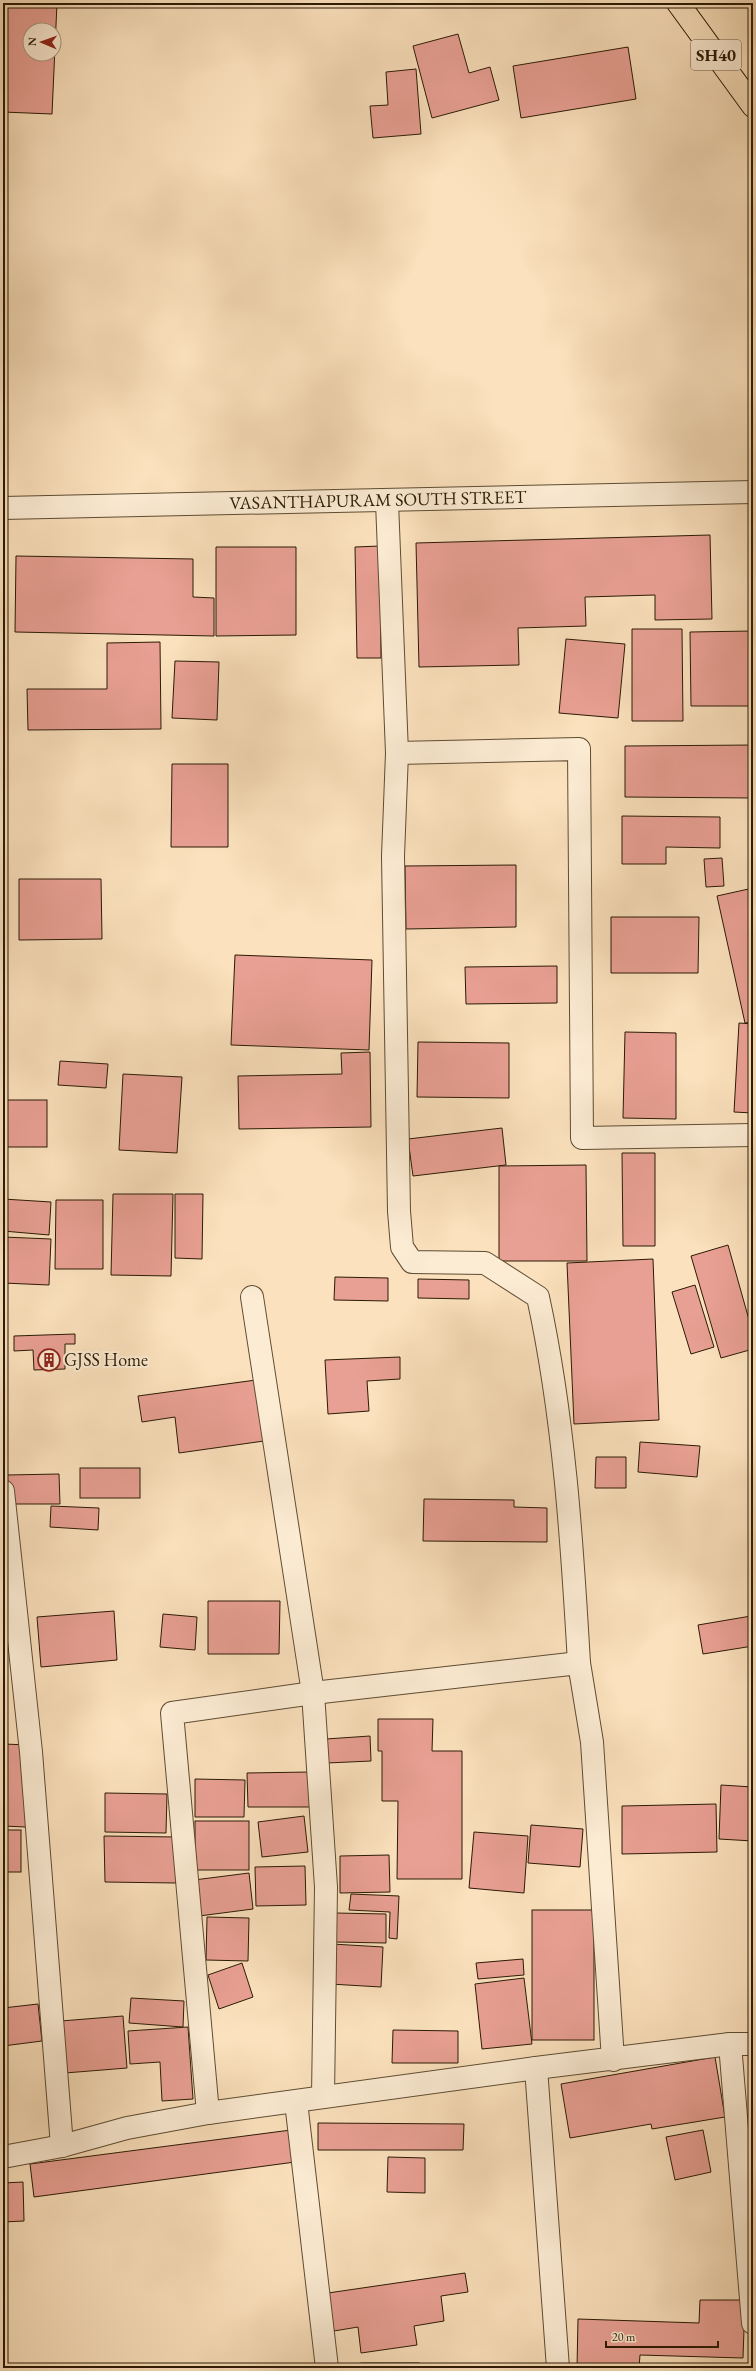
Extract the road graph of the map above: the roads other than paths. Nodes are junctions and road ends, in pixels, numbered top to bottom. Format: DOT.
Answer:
graph roads {
  1 [pos="678,3"];
  2 [pos="753,106"];
  3 [pos="753,492"];
  4 [pos="387,502"];
  5 [pos="3,508"];
  6 [pos="397,752"];
  7 [pos="753,1135"];
  8 [pos="252,1297"];
  9 [pos="3,1491"];
  10 [pos="579,1663"];
  11 [pos="313,1693"];
  12 [pos="730,2044"];
  13 [pos="753,2044"];
  14 [pos="613,2060"];
  15 [pos="536,2068"];
  16 [pos="323,2096"];
  17 [pos="296,2102"];
  18 [pos="208,2113"];
  19 [pos="62,2146"];
  20 [pos="3,2157"];
  21 [pos="753,2323"];
  22 [pos="327,2368"];
  23 [pos="558,2368"];
  1 -- 2 [label="main road, SH40"];
  3 -- 4 [label="street, VASANTHAPURAM SOUTH STREET"];
  4 -- 5 [label="street, VASANTHAPURAM SOUTH STREET"];
  4 -- 6 [label="street"];
  6 -- 7 [label="street"];
  6 -- 10 [label="street"];
  8 -- 11 [label="street"];
  9 -- 19 [label="street"];
  10 -- 11 [label="street"];
  10 -- 14 [label="street"];
  11 -- 16 [label="street"];
  11 -- 18 [label="street"];
  12 -- 13 [label="street"];
  12 -- 14 [label="street"];
  12 -- 21 [label="street"];
  14 -- 15 [label="street"];
  15 -- 16 [label="street"];
  15 -- 23 [label="street"];
  16 -- 17 [label="street"];
  17 -- 18 [label="street"];
  17 -- 22 [label="street"];
  18 -- 19 [label="street"];
  19 -- 20 [label="street"];
}
